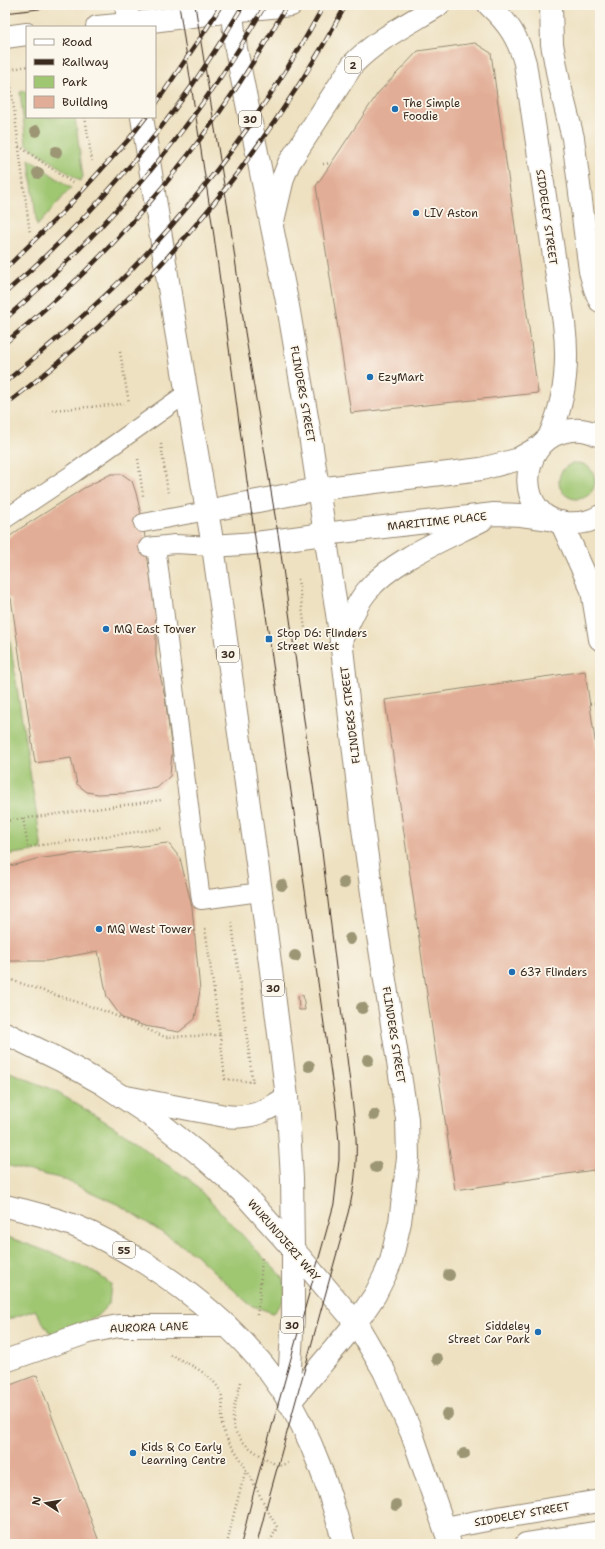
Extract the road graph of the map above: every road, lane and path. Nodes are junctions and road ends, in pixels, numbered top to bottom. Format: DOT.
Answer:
graph roads {
  1 [pos="291,5"];
  2 [pos="439,5"];
  3 [pos="489,5"];
  4 [pos="551,5"];
  5 [pos="231,8"];
  6 [pos="128,19"];
  7 [pos="101,26"];
  8 [pos="26,34"];
  9 [pos="5,37"];
  10 [pos="26,66"];
  11 [pos="85,118"];
  12 [pos="142,118"];
  13 [pos="19,146"];
  14 [pos="92,161"];
  15 [pos="74,184"];
  16 [pos="272,226"];
  17 [pos="30,234"];
  18 [pos="600,301"];
  19 [pos="187,393"];
  20 [pos="129,404"];
  21 [pos="52,410"];
  22 [pos="600,436"];
  23 [pos="544,442"];
  24 [pos="318,489"];
  25 [pos="207,511"];
  26 [pos="494,514"];
  27 [pos="600,516"];
  28 [pos="5,519"];
  29 [pos="555,521"];
  30 [pos="144,523"];
  31 [pos="324,534"];
  32 [pos="213,546"];
  33 [pos="298,578"];
  34 [pos="305,629"];
  35 [pos="600,639"];
  36 [pos="341,640"];
  37 [pos="600,702"];
  38 [pos="590,704"];
  39 [pos="154,802"];
  40 [pos="23,818"];
  41 [pos="5,821"];
  42 [pos="158,829"];
  43 [pos="261,892"];
  44 [pos="201,900"];
  45 [pos="5,978"];
  46 [pos="5,1033"];
  47 [pos="220,1035"];
  48 [pos="253,1082"];
  49 [pos="122,1096"];
  50 [pos="287,1097"];
  51 [pos="5,1206"];
  52 [pos="294,1249"];
  53 [pos="356,1323"];
  54 [pos="227,1326"];
  55 [pos="164,1353"];
  56 [pos="5,1361"];
  57 [pos="289,1402"];
  58 [pos="246,1469"];
  59 [pos="600,1501"];
  60 [pos="578,1504"];
  61 [pos="591,1534"];
  62 [pos="447,1536"];
  63 [pos="227,1544"];
  64 [pos="269,1544"];
  65 [pos="344,1544"];
  66 [pos="526,1544"];
  1 -- 5 [label="main road"];
  2 -- 16 [label="main road, 2"];
  3 -- 23 [label="main road, SIDDELEY STREET"];
  4 -- 18 [label="main road"];
  5 -- 6 [label="main road"];
  5 -- 16 [label="main road, FLINDERS STREET / 30"];
  6 -- 7 [label="main road"];
  8 -- 9 [label="main road"];
  10 -- 13 [label="path"];
  11 -- 14 [label="path"];
  12 -- 19 [label="main road, 30"];
  13 -- 15 [label="path"];
  13 -- 17 [label="path"];
  16 -- 24 [label="main road, FLINDERS STREET / 30"];
  19 -- 25 [label="main road, 30"];
  19 -- 28 [label="lane"];
  20 -- 21 [label="path"];
  22 -- 23 [label="main road"];
  23 -- 24 [label="main road"];
  23 -- 29 [label="main road, SIDDELEY STREET"];
  24 -- 25 [label="main road"];
  24 -- 31 [label="main road, FLINDERS STREET / 30"];
  25 -- 30 [label="lane"];
  25 -- 32 [label="main road, 30"];
  26 -- 29 [label="main road, MARITIME PLACE"];
  26 -- 31 [label="main road, MARITIME PLACE"];
  26 -- 36 [label="main road"];
  27 -- 29 [label="main road, MARITIME PLACE"];
  29 -- 35 [label="main road"];
  31 -- 32 [label="main road, MARITIME PLACE"];
  31 -- 36 [label="main road, FLINDERS STREET / 30"];
  32 -- 43 [label="main road, 30"];
  32 -- 44 [label="lane"];
  33 -- 34 [label="path"];
  36 -- 53 [label="main road, FLINDERS STREET / 30"];
  37 -- 38 [label="path"];
  39 -- 40 [label="path"];
  40 -- 41 [label="path"];
  40 -- 42 [label="path"];
  43 -- 44 [label="lane"];
  43 -- 50 [label="main road, 30"];
  44 -- 47 [label="path"];
  45 -- 47 [label="path"];
  46 -- 49 [label="main road, WURUNDJERI WAY"];
  47 -- 48 [label="path"];
  49 -- 50 [label="main road"];
  49 -- 52 [label="main road, WURUNDJERI WAY"];
  50 -- 52 [label="main road, 30"];
  51 -- 54 [label="main road, 55"];
  52 -- 53 [label="main road, WURUNDJERI WAY"];
  52 -- 57 [label="main road, 30"];
  53 -- 57 [label="main road, FLINDERS STREET"];
  53 -- 62 [label="main road, WURUNDJERI WAY"];
  54 -- 56 [label="main road, AURORA LANE"];
  54 -- 57 [label="main road, 55"];
  55 -- 58 [label="path"];
  57 -- 65 [label="main road, 30"];
  58 -- 63 [label="path"];
  58 -- 64 [label="path"];
  59 -- 60 [label="main road, SIDDELEY STREET"];
  60 -- 61 [label="main road"];
  60 -- 62 [label="main road, SIDDELEY STREET"];
  61 -- 66 [label="main road"];
}
